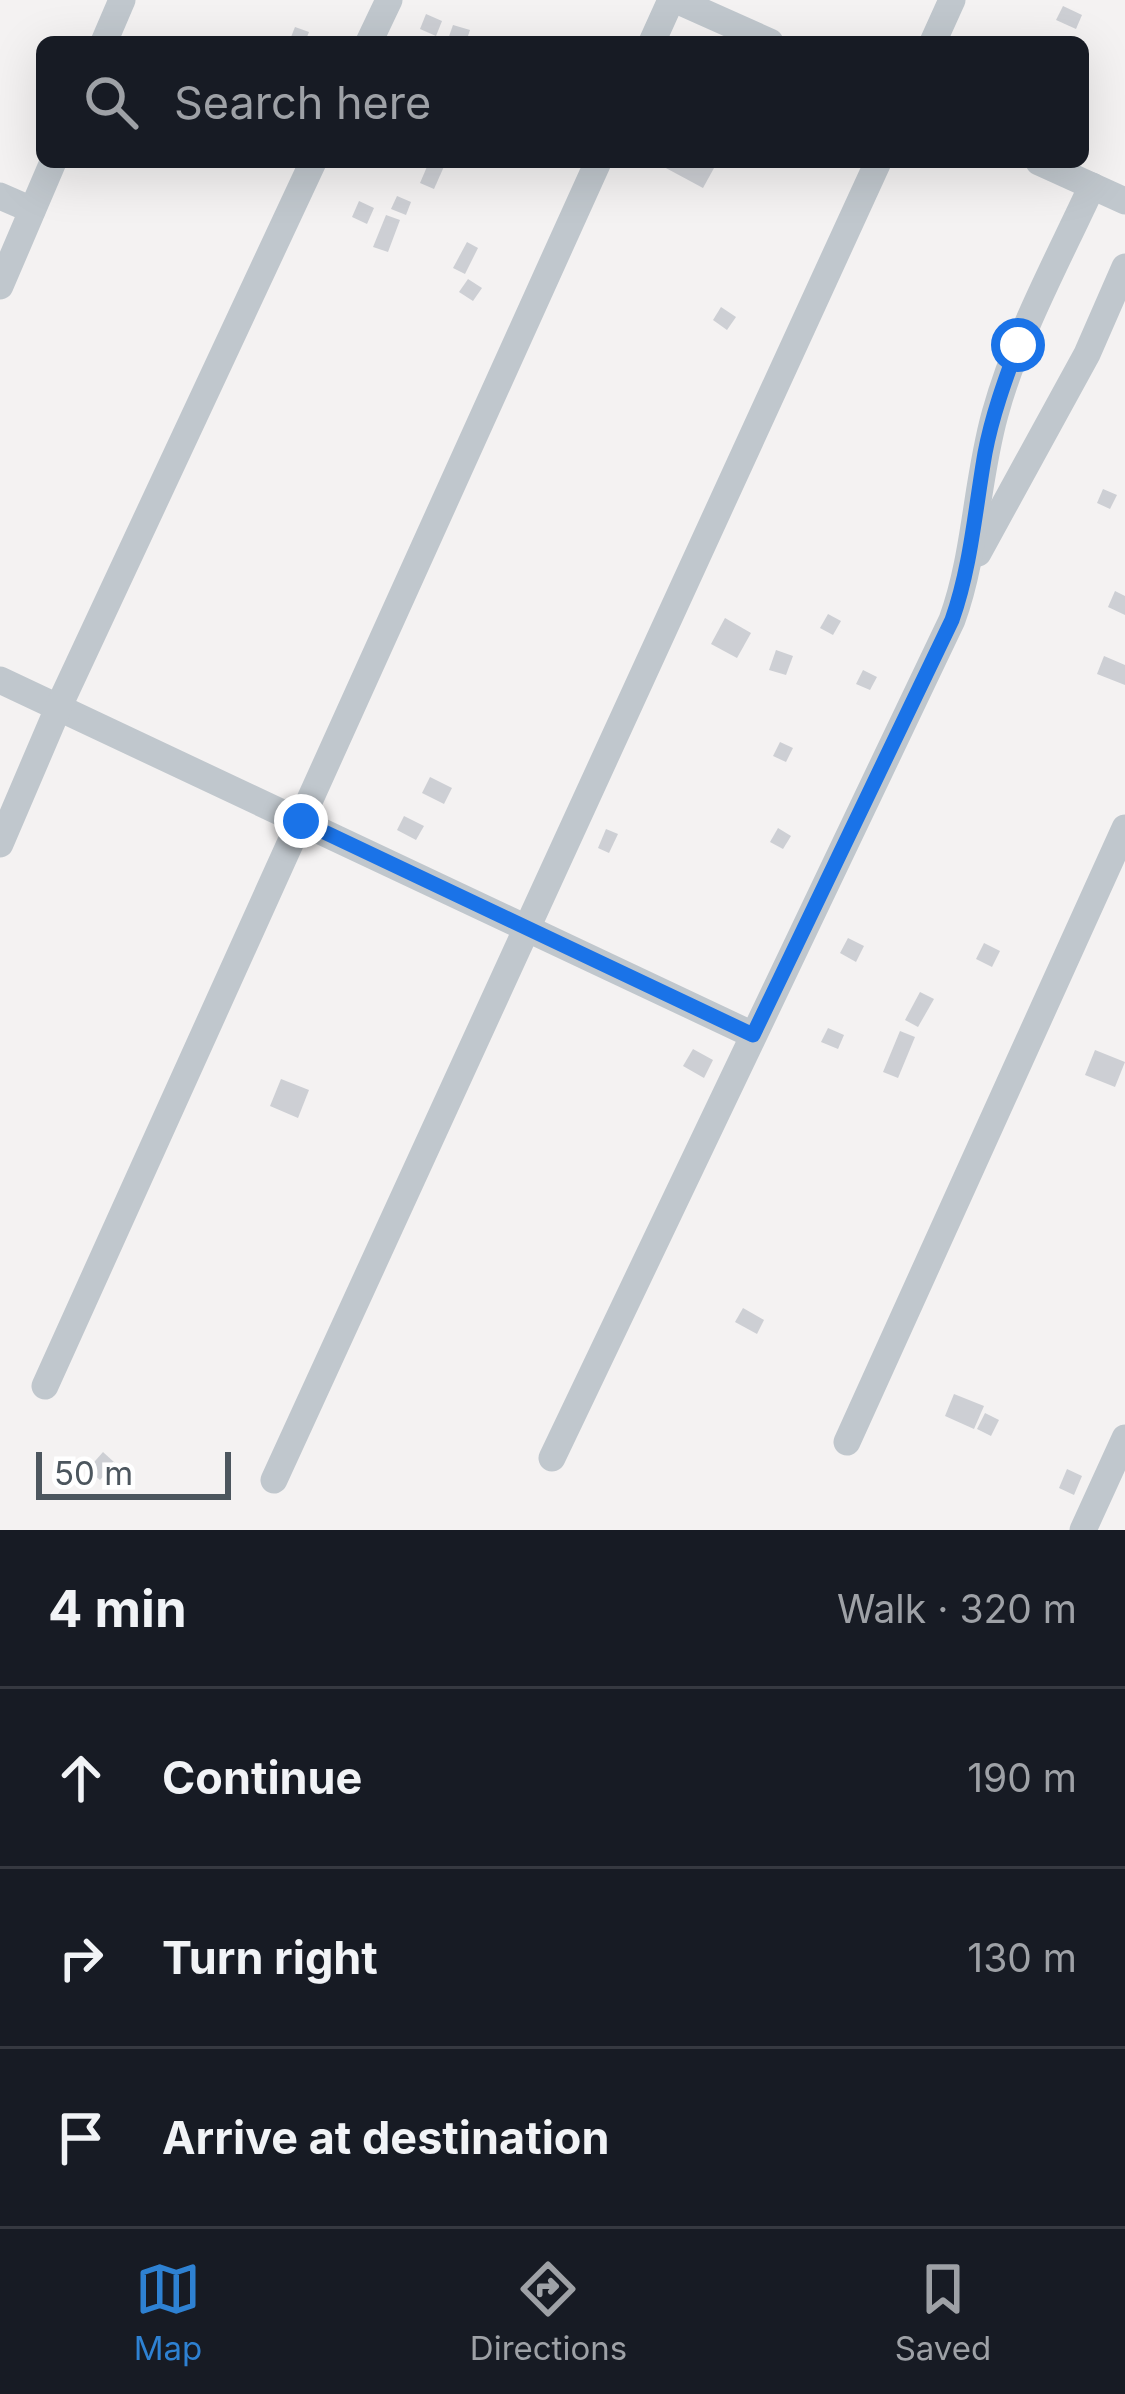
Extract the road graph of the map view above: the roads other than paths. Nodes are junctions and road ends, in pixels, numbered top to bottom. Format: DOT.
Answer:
graph roads {
  1 [pos="122,0"];
  2 [pos="389,0"];
  3 [pos="674,0"];
  4 [pos="952,0"];
  5 [pos="107,36"];
  6 [pos="373,36"];
  7 [pos="655,36"];
  8 [pos="756,36"];
  9 [pos="936,36"];
  10 [pos="50,168"];
  11 [pos="311,168"];
  12 [pos="595,168"];
  13 [pos="875,168"];
  14 [pos="1052,168"];
  15 [pos="1092,186"];
  16 [pos="0,196"];
  17 [pos="1125,201"];
  18 [pos="32,211"];
  19 [pos="1125,267"];
  20 [pos="0,286"];
  21 [pos="967,572"];
  22 [pos="0,680"];
  23 [pos="59,706"];
  24 [pos="301,821"];
  25 [pos="1125,828"];
  26 [pos="0,844"];
  27 [pos="527,928"];
  28 [pos="753,1035"];
  29 [pos="45,1386"];
  30 [pos="1125,1438"];
  31 [pos="847,1442"];
  32 [pos="552,1457"];
  33 [pos="274,1480"];
  34 [pos="1083,1530"];
  1 -- 5 [label="street"];
  2 -- 6 [label="street"];
  3 -- 7 [label="street"];
  3 -- 8 [label="street"];
  4 -- 9 [label="street"];
  10 -- 18 [label="street"];
  11 -- 23 [label="street"];
  12 -- 24 [label="street"];
  13 -- 27 [label="street"];
  14 -- 15 [label="street"];
  15 -- 17 [label="street"];
  15 -- 21 [label="street"];
  16 -- 18 [label="street"];
  18 -- 20 [label="street"];
  19 -- 21 [label="street"];
  21 -- 28 [label="street"];
  22 -- 23 [label="street"];
  23 -- 24 [label="street"];
  23 -- 26 [label="street"];
  24 -- 27 [label="street"];
  24 -- 29 [label="street"];
  25 -- 31 [label="street"];
  27 -- 28 [label="street"];
  27 -- 33 [label="street"];
  28 -- 32 [label="street"];
  30 -- 34 [label="street"];
}
